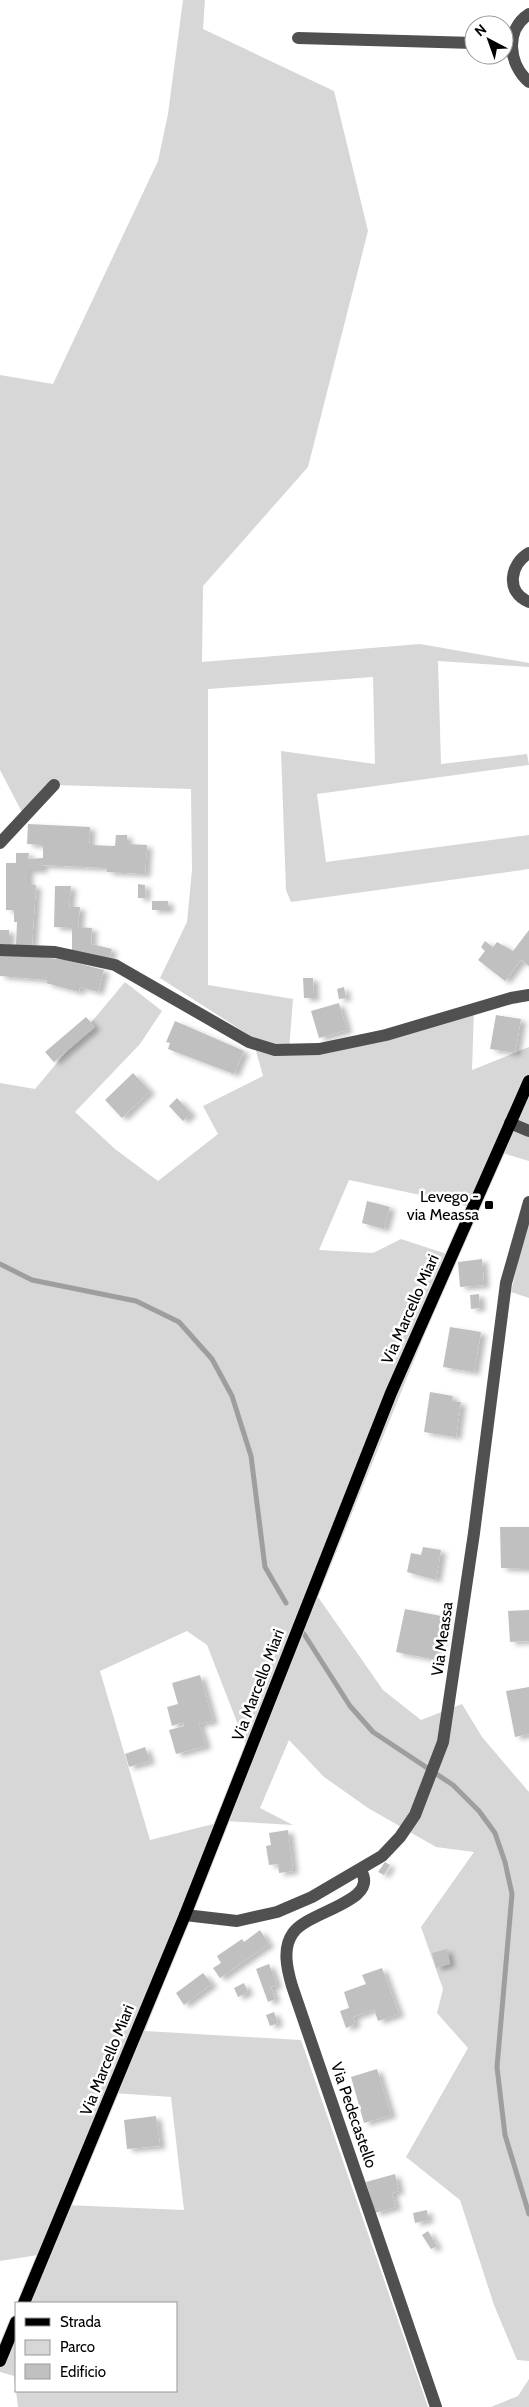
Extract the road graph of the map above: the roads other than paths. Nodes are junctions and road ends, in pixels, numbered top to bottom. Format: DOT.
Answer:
graph roads {
  1 [pos="529,14"];
  2 [pos="514,33"];
  3 [pos="298,38"];
  4 [pos="464,43"];
  5 [pos="514,62"];
  6 [pos="529,82"];
  7 [pos="529,553"];
  8 [pos="529,602"];
  9 [pos="54,785"];
  10 [pos="0,844"];
  11 [pos="0,950"];
  12 [pos="529,995"];
  13 [pos="529,1081"];
  14 [pos="510,1123"];
  15 [pos="529,1131"];
  16 [pos="529,1202"];
  17 [pos="360,1869"];
  18 [pos="185,1916"];
  19 [pos="24,2302"];
  20 [pos="15,2324"];
  21 [pos="0,2361"];
  22 [pos="436,2407"];
  1 -- 2 [label="street"];
  3 -- 4 [label="street"];
  5 -- 6 [label="street"];
  7 -- 8 [label="street"];
  9 -- 10 [label="street"];
  11 -- 12 [label="street"];
  13 -- 14 [label="main road, Via Marcello Miari"];
  14 -- 15 [label="street"];
  14 -- 18 [label="main road, Via Marcello Miari"];
  16 -- 17 [label="street, Via Meassa"];
  17 -- 18 [label="street, Via Meassa"];
  17 -- 22 [label="street, Via Pedecastello"];
  18 -- 19 [label="main road, Via Marcello Miari"];
  20 -- 21 [label="main road"];
}
